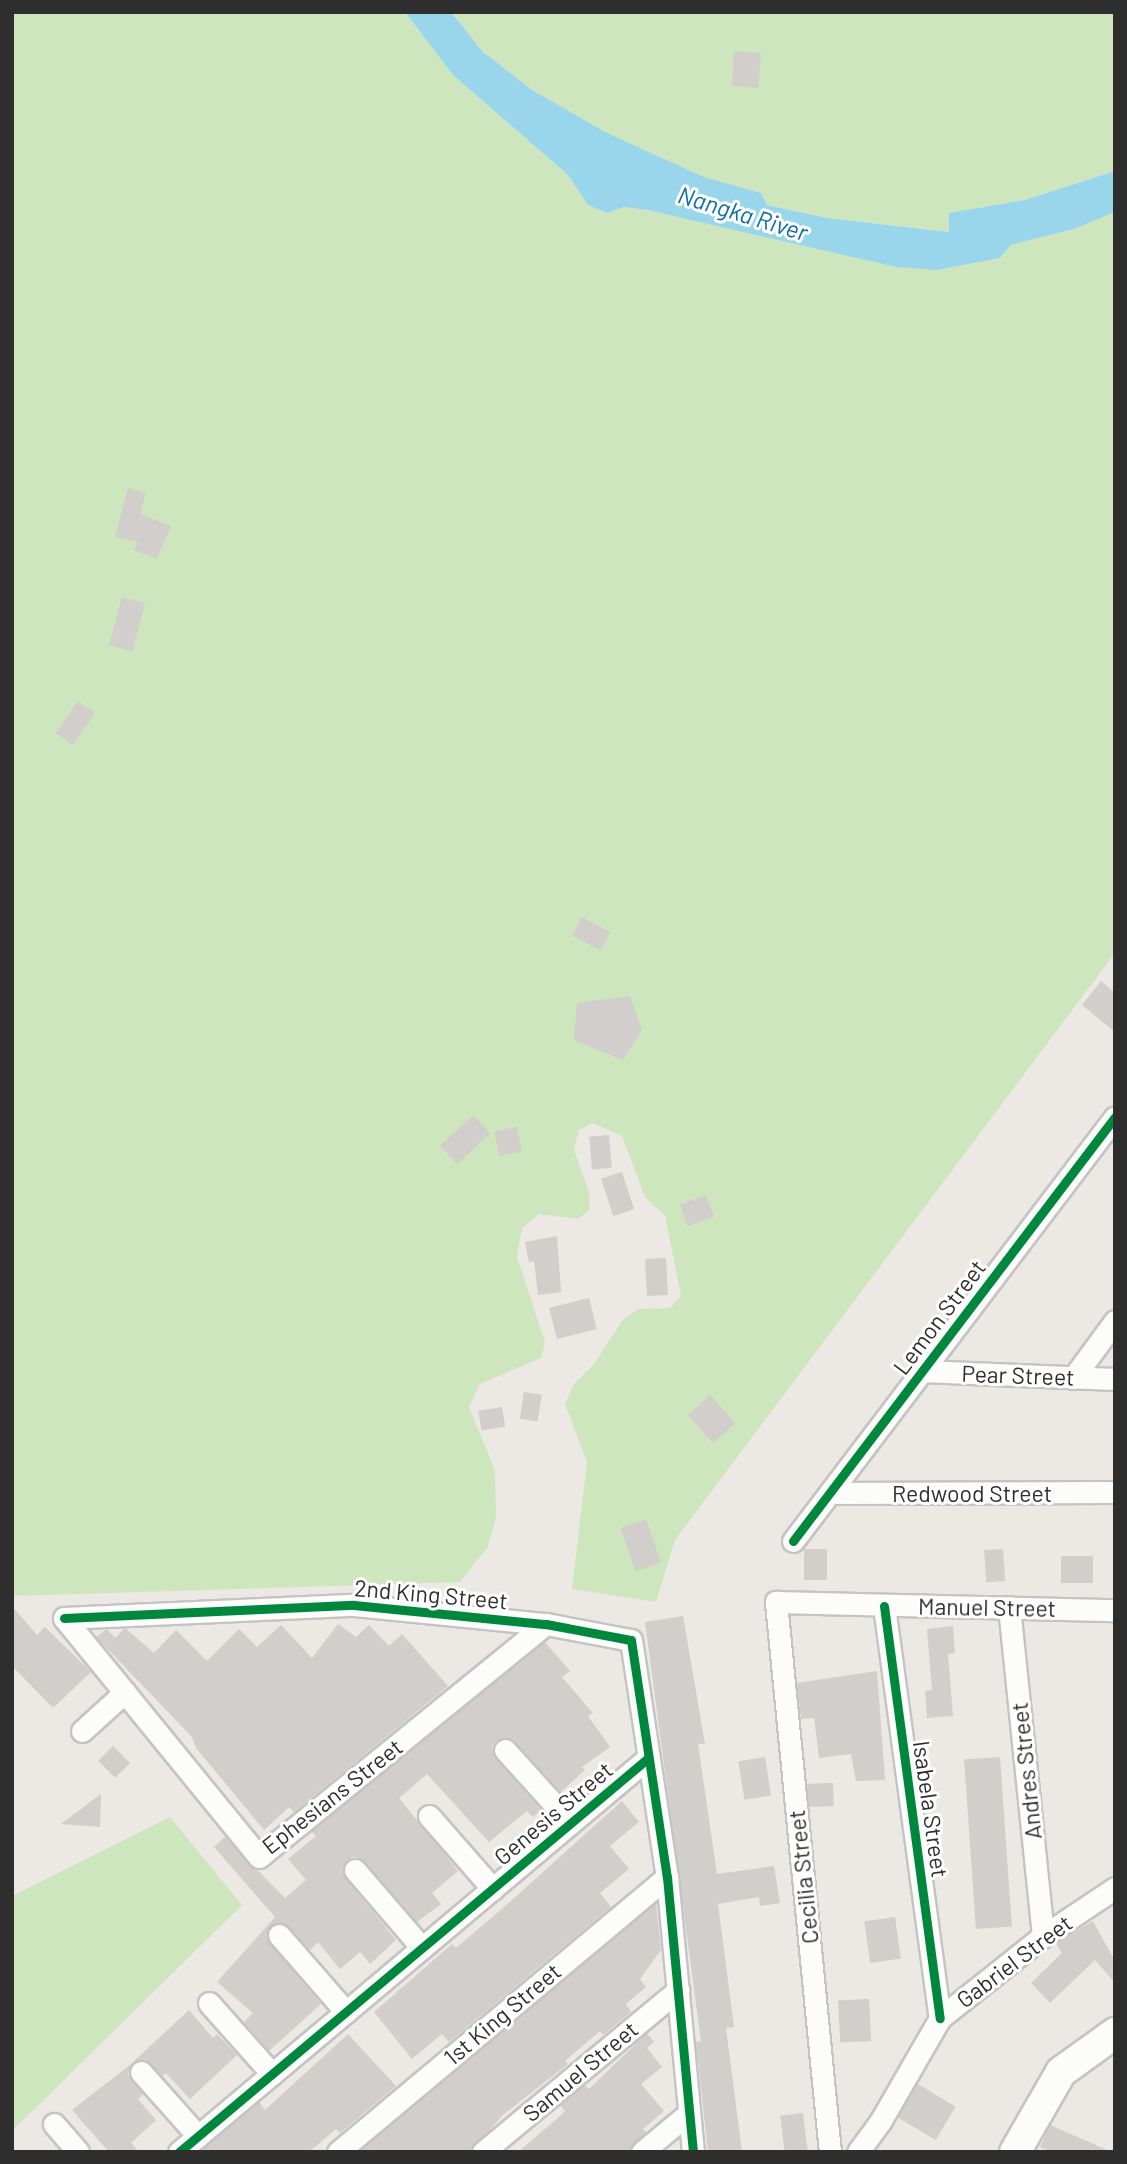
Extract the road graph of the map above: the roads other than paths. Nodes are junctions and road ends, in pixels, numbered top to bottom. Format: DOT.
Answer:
graph roads {
  1 [pos="1115,1117"];
  2 [pos="1115,1321"];
  3 [pos="922,1371"];
  4 [pos="1073,1378"];
  5 [pos="1115,1379"];
  6 [pos="830,1493"];
  7 [pos="1115,1493"];
  8 [pos="793,1541"];
  9 [pos="776,1602"];
  10 [pos="884,1606"];
  11 [pos="1009,1607"];
  12 [pos="1115,1610"];
  13 [pos="64,1618"];
  14 [pos="546,1623"];
  15 [pos="125,1692"];
  16 [pos="82,1731"];
  17 [pos="505,1750"];
  18 [pos="648,1758"];
  19 [pos="429,1816"];
  20 [pos="571,1823"];
  21 [pos="355,1870"];
  22 [pos="667,1877"];
  23 [pos="1115,1888"];
  24 [pos="493,1889"];
  25 [pos="279,1935"];
  26 [pos="1044,1936"];
  27 [pos="422,1948"];
  28 [pos="678,1990"];
  29 [pos="209,2003"];
  30 [pos="346,2012"];
  31 [pos="940,2018"];
  32 [pos="1115,2033"];
  33 [pos="141,2072"];
  34 [pos="272,2074"];
  35 [pos="689,2113"];
  36 [pos="54,2124"];
  37 [pos="198,2136"];
  38 [pos="78,2152"];
  39 [pos="179,2152"];
  40 [pos="338,2152"];
  41 [pos="483,2152"];
  42 [pos="642,2152"];
  43 [pos="693,2152"];
  44 [pos="830,2152"];
  45 [pos="858,2152"];
  46 [pos="1015,2152"];
  1 -- 3 [label="street, Lemon Street"];
  2 -- 4 [label="street"];
  3 -- 4 [label="street, Pear Street"];
  3 -- 6 [label="street, Lemon Street"];
  4 -- 5 [label="street, Pear Street"];
  6 -- 7 [label="street, Redwood Street"];
  6 -- 8 [label="street, Lemon Street"];
  9 -- 10 [label="street, Manuel Street"];
  9 -- 44 [label="street, Cecilia Street"];
  10 -- 11 [label="street, Manuel Street"];
  10 -- 31 [label="street, Isabela Street"];
  11 -- 12 [label="street, Manuel Street"];
  11 -- 26 [label="street, Andres Street"];
  13 -- 14 [label="street, 2nd King Street"];
  13 -- 15 [label="street, Ephesians Street"];
  14 -- 15 [label="street, Ephesians Street"];
  14 -- 18 [label="street, 2nd King Street"];
  15 -- 16 [label="street"];
  17 -- 20 [label="street"];
  18 -- 20 [label="street, Genesis Street"];
  18 -- 22 [label="street, Genesis Street"];
  19 -- 24 [label="street"];
  20 -- 24 [label="street, Genesis Street"];
  21 -- 27 [label="street"];
  22 -- 28 [label="street, Genesis Street"];
  22 -- 40 [label="street, 1st King Street"];
  23 -- 26 [label="street, Gabriel Street"];
  24 -- 27 [label="street, Genesis Street"];
  25 -- 30 [label="street"];
  26 -- 31 [label="street, Gabriel Street"];
  27 -- 30 [label="street, Genesis Street"];
  28 -- 35 [label="street, Genesis Street"];
  28 -- 41 [label="street, Samuel Street"];
  29 -- 34 [label="street"];
  30 -- 34 [label="street, Genesis Street"];
  31 -- 45 [label="street, Gabriel Street"];
  32 -- 46 [label="street"];
  33 -- 37 [label="street"];
  34 -- 37 [label="street, Genesis Street"];
  35 -- 42 [label="street"];
  35 -- 43 [label="street, Genesis Street"];
  36 -- 38 [label="street"];
  37 -- 39 [label="street, Genesis Street"];
}
